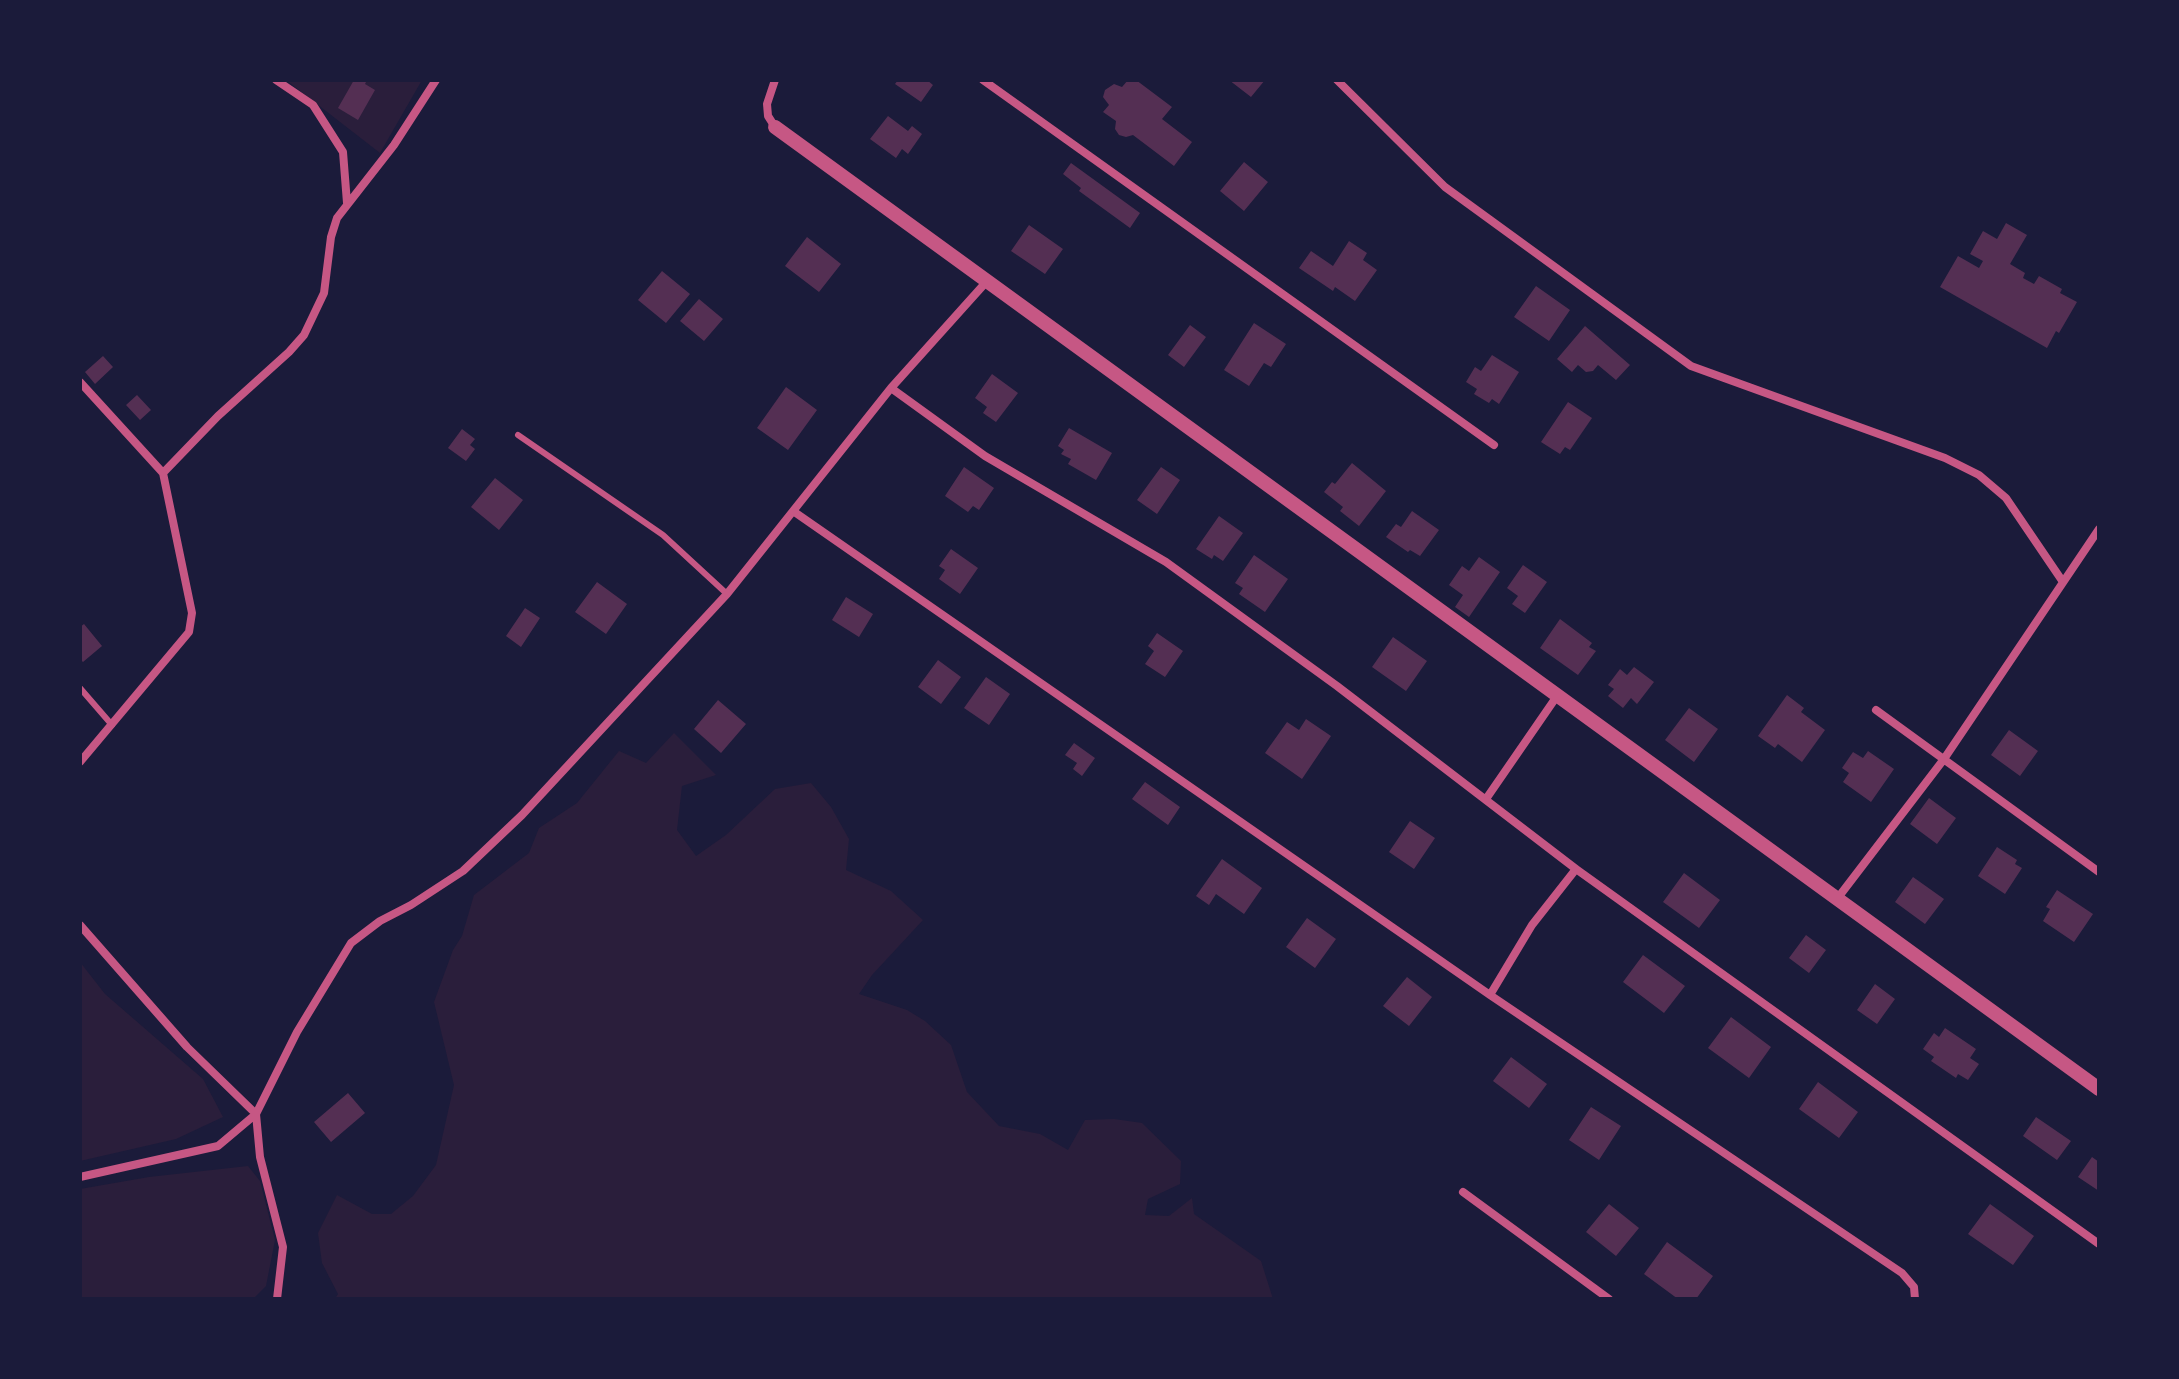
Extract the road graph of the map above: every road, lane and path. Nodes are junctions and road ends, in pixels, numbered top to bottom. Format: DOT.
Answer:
graph roads {
  1 [pos="276,80"];
  2 [pos="436,80"];
  3 [pos="775,80"];
  4 [pos="983,80"];
  5 [pos="1337,80"];
  6 [pos="775,127"];
  7 [pos="347,203"];
  8 [pos="988,280"];
  9 [pos="80,382"];
  10 [pos="891,388"];
  11 [pos="518,435"];
  12 [pos="1494,445"];
  13 [pos="163,473"];
  14 [pos="793,511"];
  15 [pos="2099,529"];
  16 [pos="2063,582"];
  17 [pos="727,594"];
  18 [pos="80,688"];
  19 [pos="1557,696"];
  20 [pos="1876,710"];
  21 [pos="112,725"];
  22 [pos="1944,759"];
  23 [pos="80,762"];
  24 [pos="1486,799"];
  25 [pos="1576,869"];
  26 [pos="2099,872"];
  27 [pos="1836,899"];
  28 [pos="80,925"];
  29 [pos="1490,995"];
  30 [pos="2099,1089"];
  31 [pos="256,1114"];
  32 [pos="80,1177"];
  33 [pos="1463,1192"];
  34 [pos="2099,1244"];
  35 [pos="277,1299"];
  36 [pos="1609,1299"];
  37 [pos="1915,1299"];
  1 -- 7 [label="street"];
  2 -- 7 [label="street"];
  3 -- 6 [label="street"];
  4 -- 12 [label="street"];
  5 -- 16 [label="street"];
  6 -- 8 [label="street"];
  7 -- 13 [label="street"];
  8 -- 10 [label="street"];
  8 -- 19 [label="street"];
  9 -- 13 [label="street"];
  10 -- 14 [label="street"];
  10 -- 24 [label="street"];
  11 -- 17 [label="lane"];
  13 -- 21 [label="street"];
  14 -- 17 [label="street"];
  14 -- 29 [label="street"];
  15 -- 16 [label="street"];
  16 -- 22 [label="street"];
  17 -- 31 [label="street"];
  18 -- 21 [label="lane"];
  19 -- 24 [label="street"];
  19 -- 27 [label="street"];
  20 -- 22 [label="street"];
  21 -- 23 [label="street"];
  22 -- 26 [label="street"];
  22 -- 27 [label="street"];
  24 -- 25 [label="street"];
  25 -- 29 [label="street"];
  25 -- 34 [label="street"];
  27 -- 30 [label="street"];
  28 -- 31 [label="street"];
  29 -- 37 [label="street"];
  31 -- 32 [label="street"];
  31 -- 35 [label="street"];
  33 -- 36 [label="street"];
}
